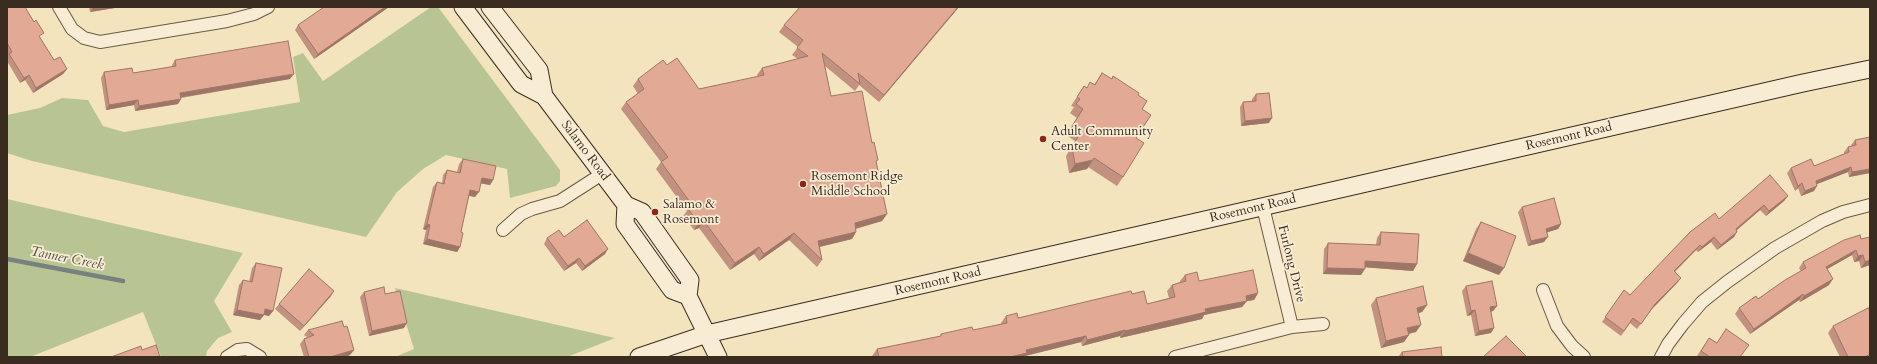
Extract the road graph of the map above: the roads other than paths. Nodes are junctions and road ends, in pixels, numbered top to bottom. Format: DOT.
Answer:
graph roads {
  1 [pos="59,7"];
  2 [pos="268,7"];
  3 [pos="463,7"];
  4 [pos="490,7"];
  5 [pos="1870,70"];
  6 [pos="544,96"];
  7 [pos="602,174"];
  8 [pos="1870,205"];
  9 [pos="1263,207"];
  10 [pos="503,230"];
  11 [pos="1543,290"];
  12 [pos="1323,324"];
  13 [pos="1292,327"];
  14 [pos="707,334"];
  15 [pos="227,357"];
  16 [pos="260,357"];
  17 [pos="639,357"];
  18 [pos="718,357"];
  19 [pos="1175,357"];
  20 [pos="1584,357"];
  21 [pos="1661,357"];
  1 -- 2 [label="street"];
  3 -- 6 [label="main road, Salamo Road"];
  4 -- 6 [label="main road, Salamo Road"];
  5 -- 9 [label="main road, Rosemont Road"];
  6 -- 7 [label="main road, Salamo Road"];
  7 -- 10 [label="street"];
  7 -- 14 [label="main road, Salamo Road"];
  8 -- 21 [label="street"];
  9 -- 13 [label="street, Furlong Drive"];
  9 -- 14 [label="main road, Rosemont Road"];
  11 -- 20 [label="street"];
  12 -- 13 [label="street"];
  13 -- 19 [label="street"];
  14 -- 17 [label="main road, Rosemont Road"];
  14 -- 18 [label="main road, Salamo Road"];
  15 -- 16 [label="street"];
}
